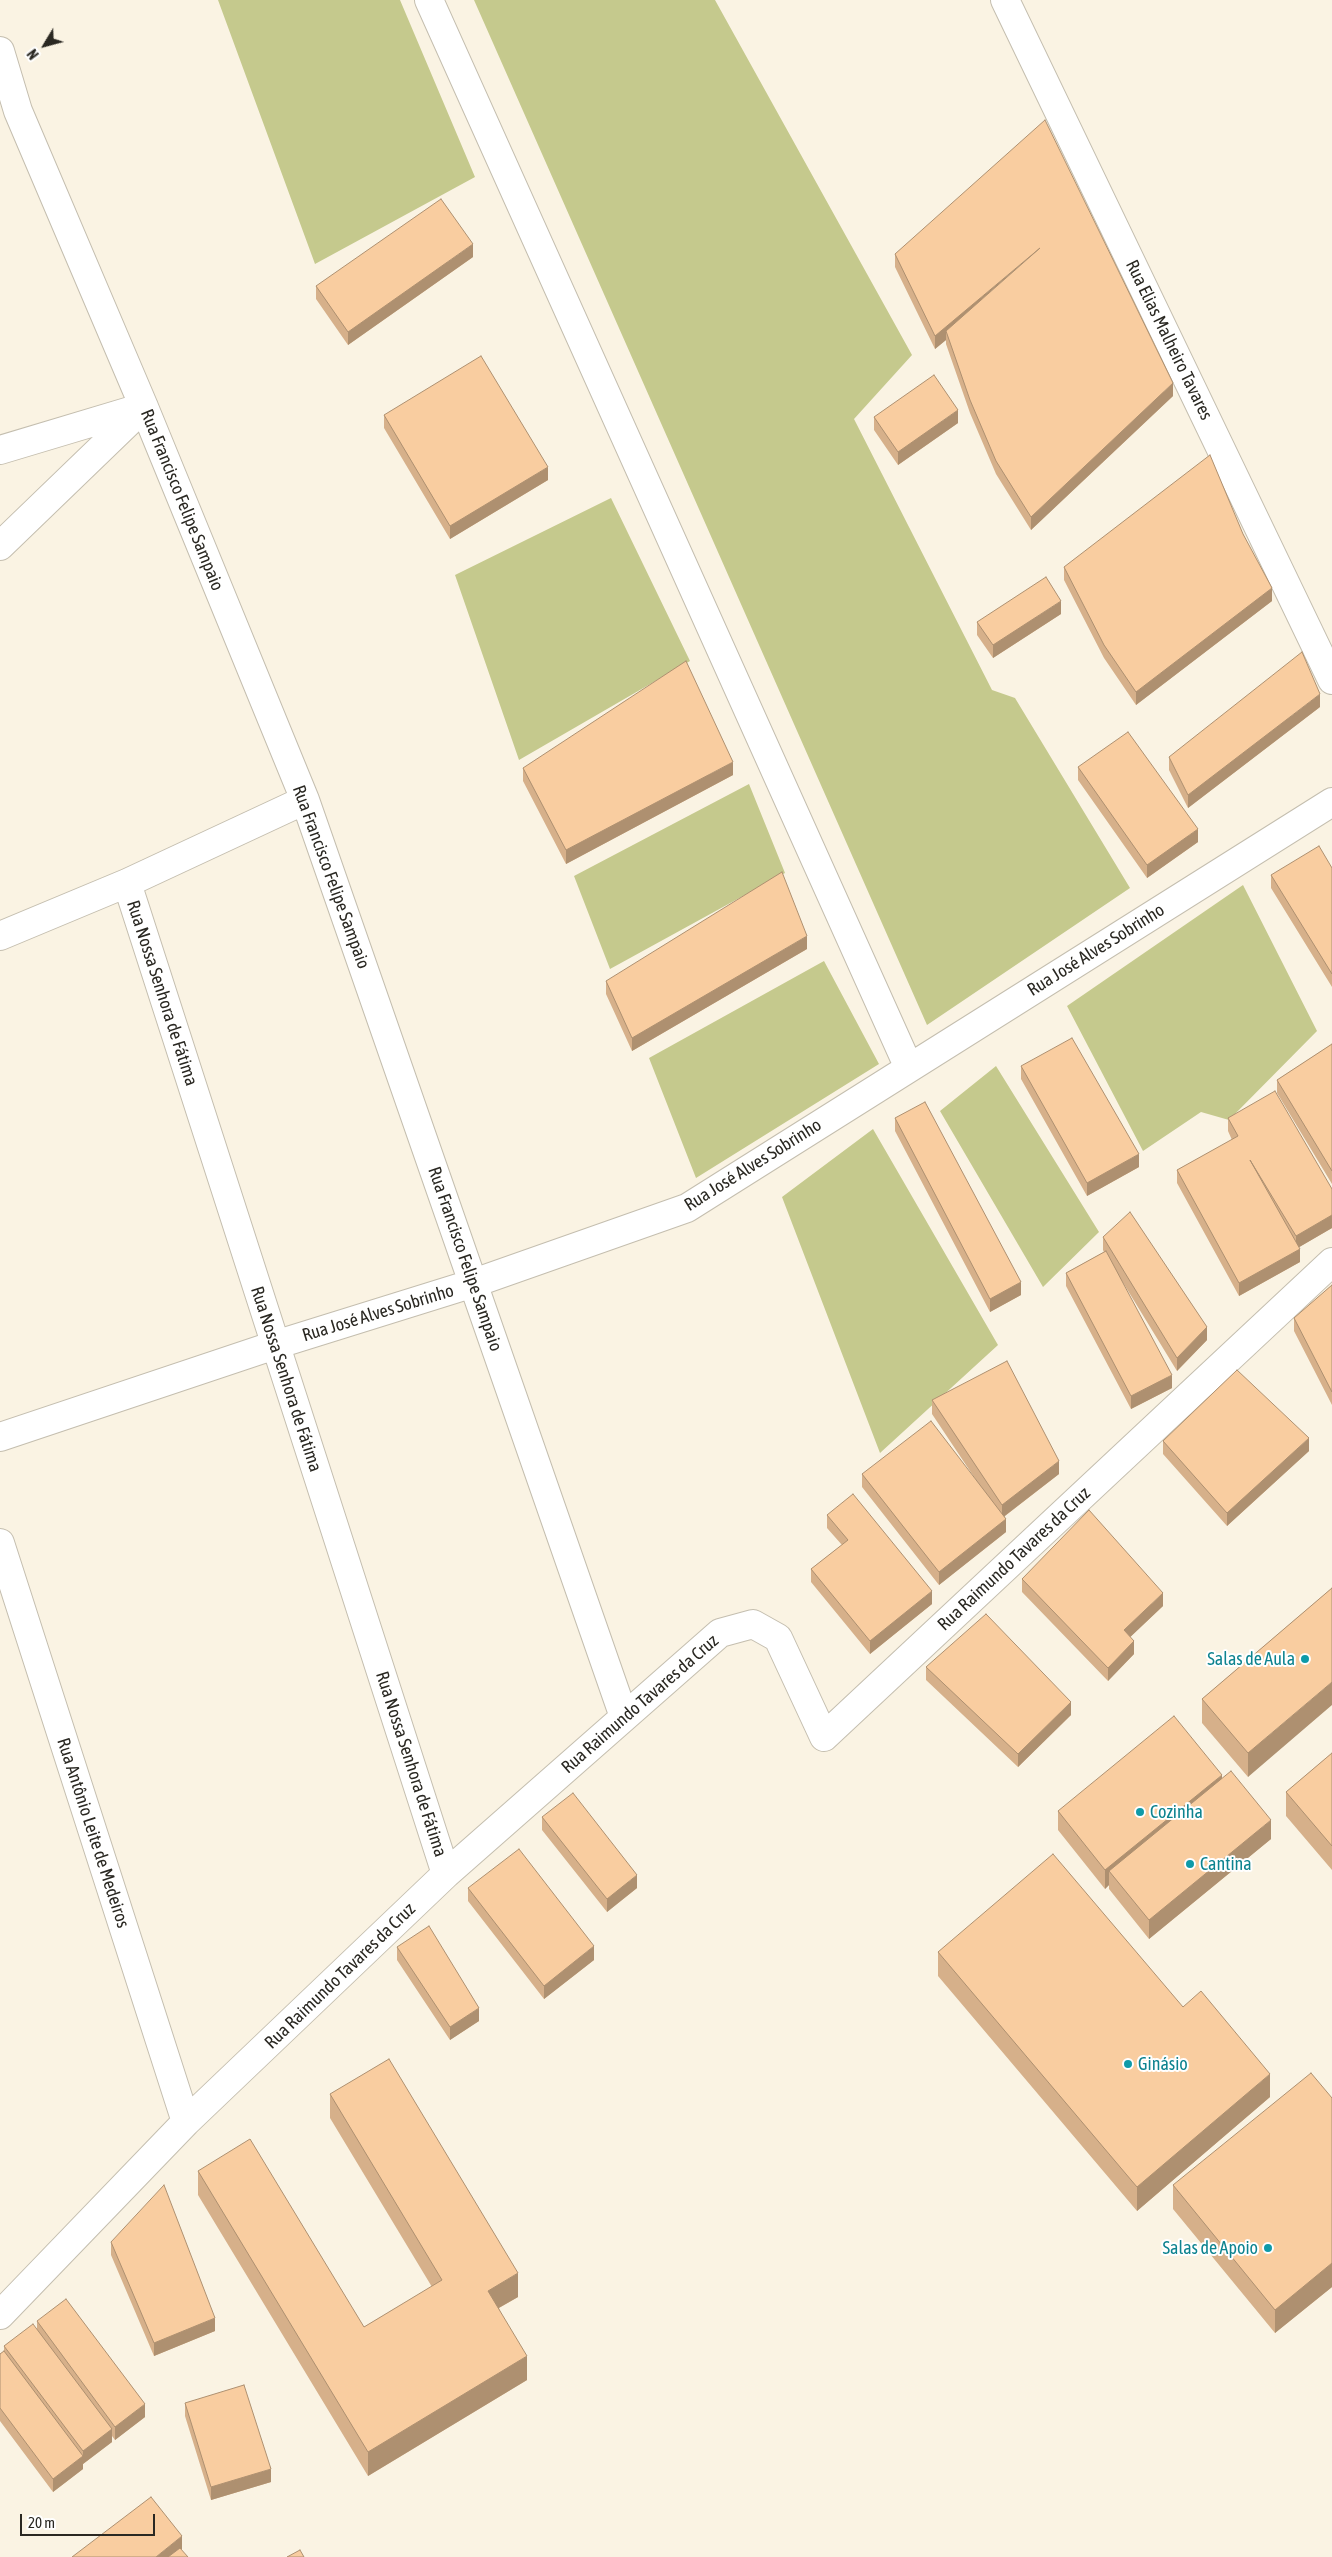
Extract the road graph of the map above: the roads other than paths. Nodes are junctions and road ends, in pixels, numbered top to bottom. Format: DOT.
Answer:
graph roads {
  1 [pos="429,0"];
  2 [pos="1005,0"];
  3 [pos="0,51"];
  4 [pos="9,114"];
  5 [pos="144,407"];
  6 [pos="0,450"];
  7 [pos="0,546"];
  8 [pos="1332,680"];
  9 [pos="305,800"];
  10 [pos="1332,802"];
  11 [pos="126,883"];
  12 [pos="0,936"];
  13 [pos="909,1068"];
  14 [pos="1332,1262"];
  15 [pos="474,1283"];
  16 [pos="275,1345"];
  17 [pos="0,1437"];
  18 [pos="0,1543"];
  19 [pos="624,1717"];
  20 [pos="446,1874"];
  21 [pos="186,2122"];
  22 [pos="0,2315"];
  1 -- 13 [label="street"];
  2 -- 8 [label="street, Rua Elias Malheiro Tavares"];
  3 -- 4 [label="street, Rua Francisco Felipe Sampaio"];
  4 -- 5 [label="street, Rua Francisco Felipe Sampaio"];
  5 -- 6 [label="street"];
  5 -- 7 [label="street"];
  5 -- 9 [label="street, Rua Francisco Felipe Sampaio"];
  9 -- 11 [label="street"];
  9 -- 15 [label="street, Rua Francisco Felipe Sampaio"];
  10 -- 13 [label="street, Rua José Alves Sobrinho"];
  11 -- 12 [label="street"];
  11 -- 16 [label="street, Rua Nossa Senhora de Fátima"];
  13 -- 15 [label="street, Rua José Alves Sobrinho"];
  14 -- 19 [label="street, Rua Raimundo Tavares da Cruz"];
  15 -- 16 [label="street, Rua José Alves Sobrinho"];
  15 -- 19 [label="street, Rua Francisco Felipe Sampaio"];
  16 -- 17 [label="street, Rua José Alves Sobrinho"];
  16 -- 20 [label="street, Rua Nossa Senhora de Fátima"];
  18 -- 21 [label="street, Rua Antônio Leite de Medeiros"];
  19 -- 20 [label="street, Rua Raimundo Tavares da Cruz"];
  20 -- 21 [label="street, Rua Raimundo Tavares da Cruz"];
  21 -- 22 [label="street, Rua Raimundo Tavares da Cruz"];
}
